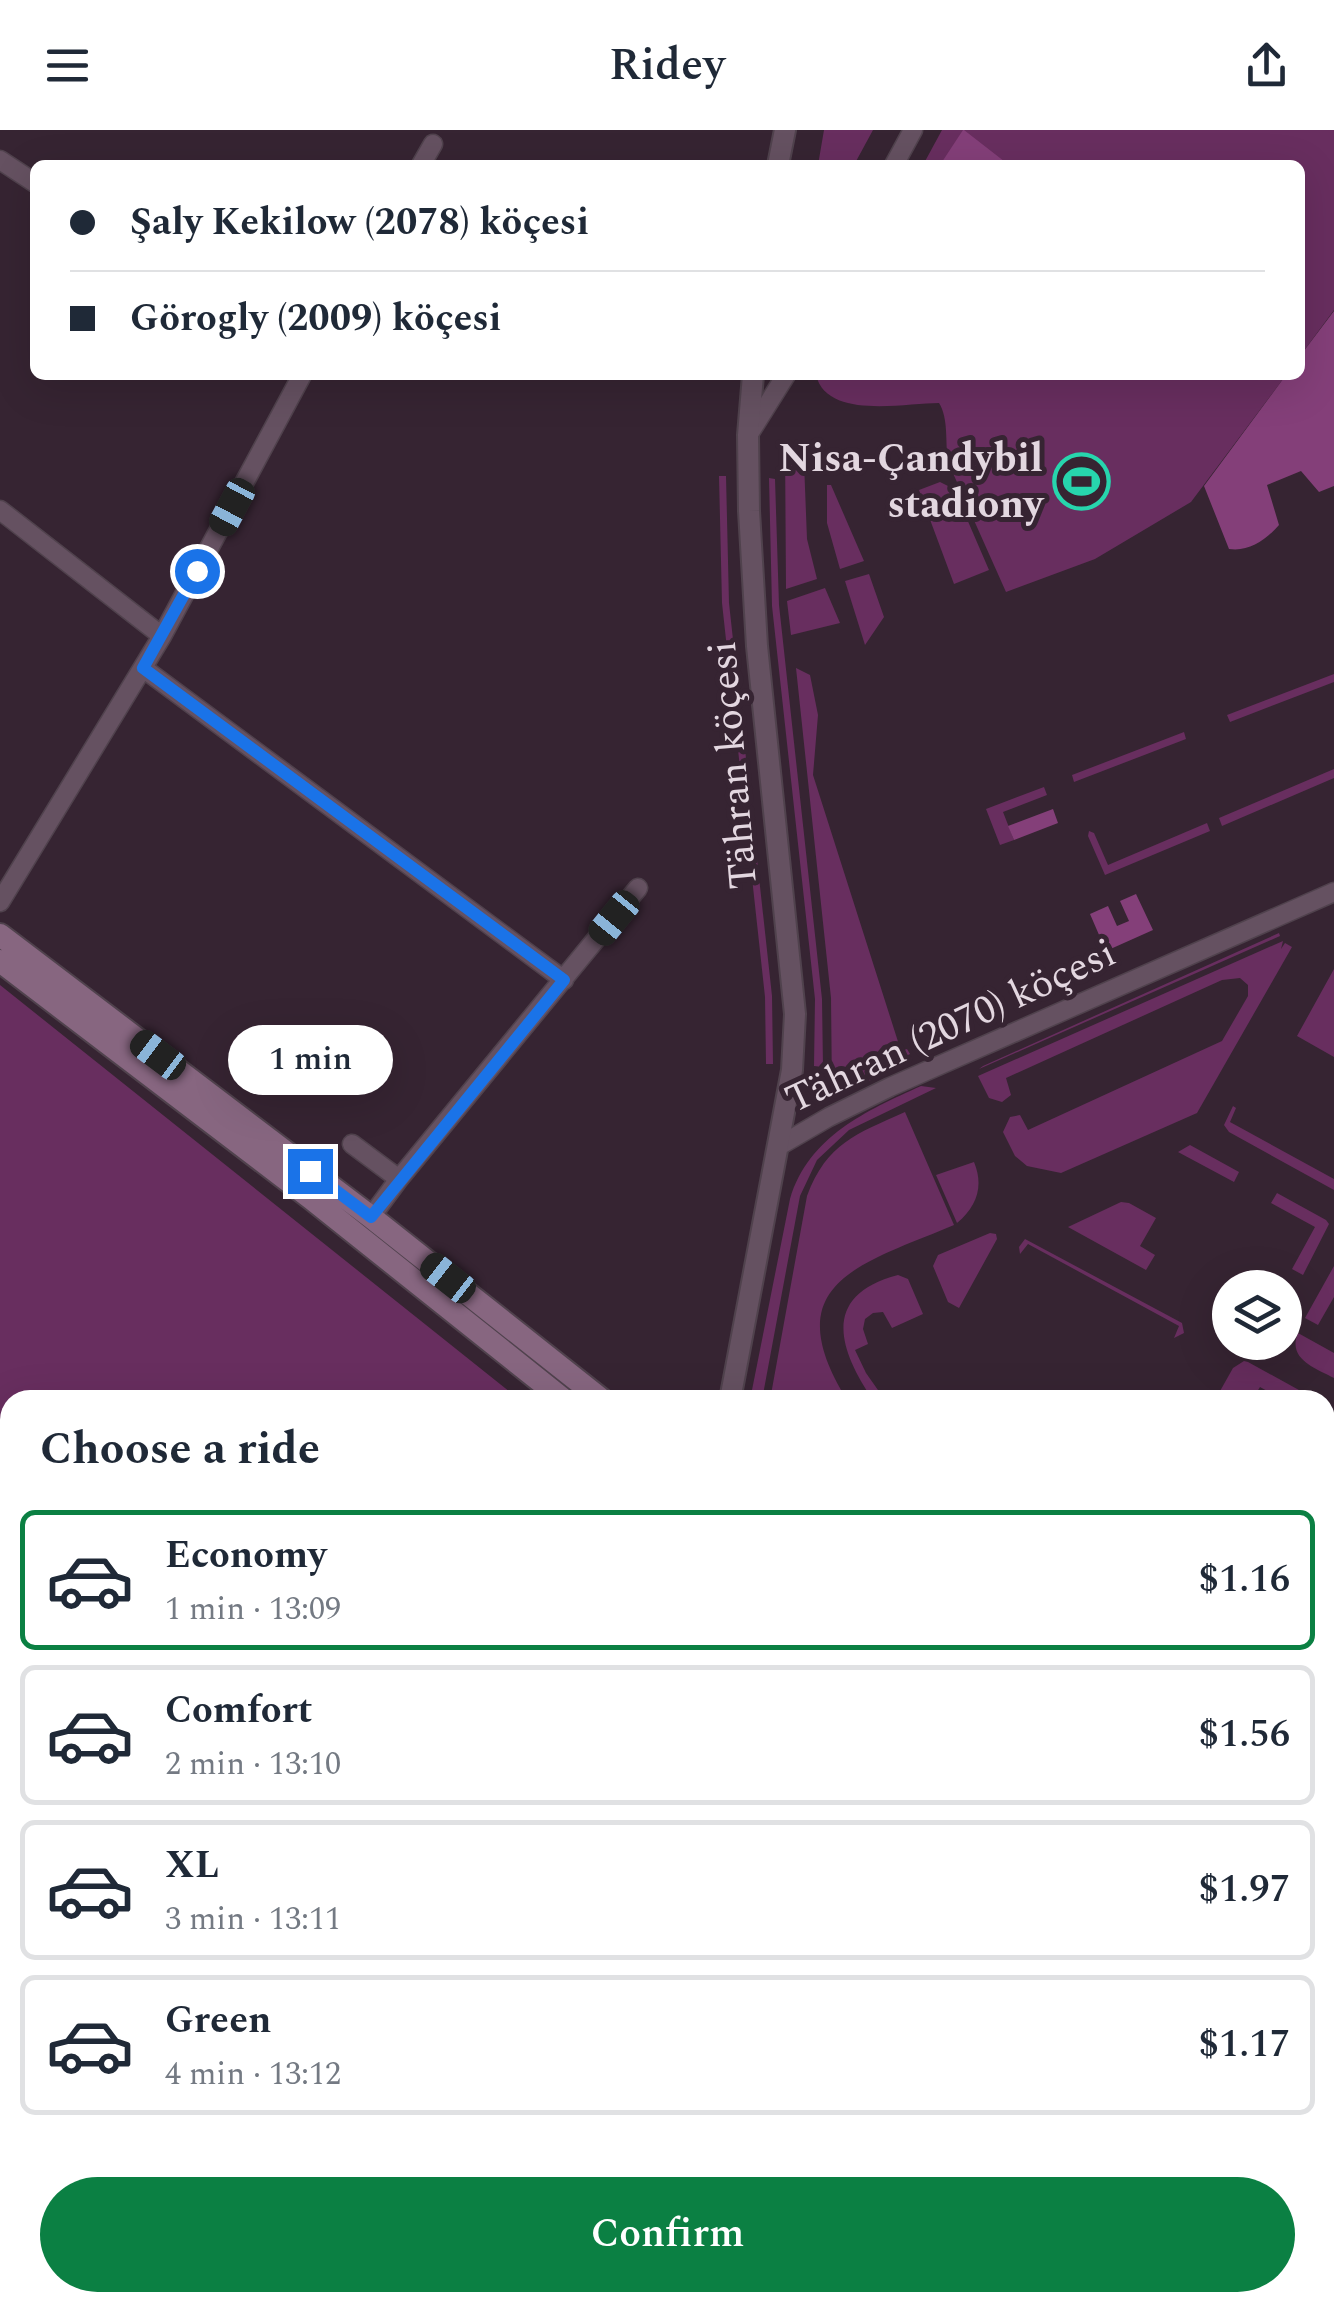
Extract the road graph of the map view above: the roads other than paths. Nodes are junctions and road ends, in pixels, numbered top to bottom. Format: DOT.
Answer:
graph roads {
  1 [pos="785,130"];
  2 [pos="913,130"];
  3 [pos="433,144"];
  4 [pos="0,160"];
  5 [pos="424,160"];
  6 [pos="779,160"];
  7 [pos="897,160"];
  8 [pos="30,180"];
  9 [pos="299,380"];
  10 [pos="753,380"];
  11 [pos="783,380"];
  12 [pos="748,435"];
  13 [pos="0,510"];
  14 [pos="162,636"];
  15 [pos="143,668"];
  16 [pos="638,888"];
  17 [pos="1334,892"];
  18 [pos="0,902"];
  19 [pos="0,935"];
  20 [pos="0,961"];
  21 [pos="564,980"];
  22 [pos="352,1144"];
  23 [pos="779,1146"];
  24 [pos="399,1179"];
  25 [pos="371,1217"];
  26 [pos="551,1390"];
  27 [pos="589,1390"];
  28 [pos="732,1390"];
  1 -- 6 [label="street"];
  2 -- 7 [label="street"];
  3 -- 5 [label="street"];
  4 -- 8 [label="street"];
  9 -- 14 [label="street"];
  10 -- 12 [label="street, Tähran köçesi"];
  11 -- 12 [label="street"];
  12 -- 23 [label="street, Tähran köçesi"];
  13 -- 14 [label="street"];
  14 -- 15 [label="street"];
  15 -- 18 [label="street"];
  15 -- 21 [label="street"];
  16 -- 21 [label="street"];
  17 -- 23 [label="street, Tähran (2070) köçesi"];
  19 -- 25 [label="main road"];
  20 -- 26 [label="main road"];
  21 -- 24 [label="street"];
  22 -- 24 [label="street"];
  23 -- 28 [label="street, Tähran (2070) köçesi"];
  24 -- 25 [label="street"];
  25 -- 27 [label="main road"];
}
